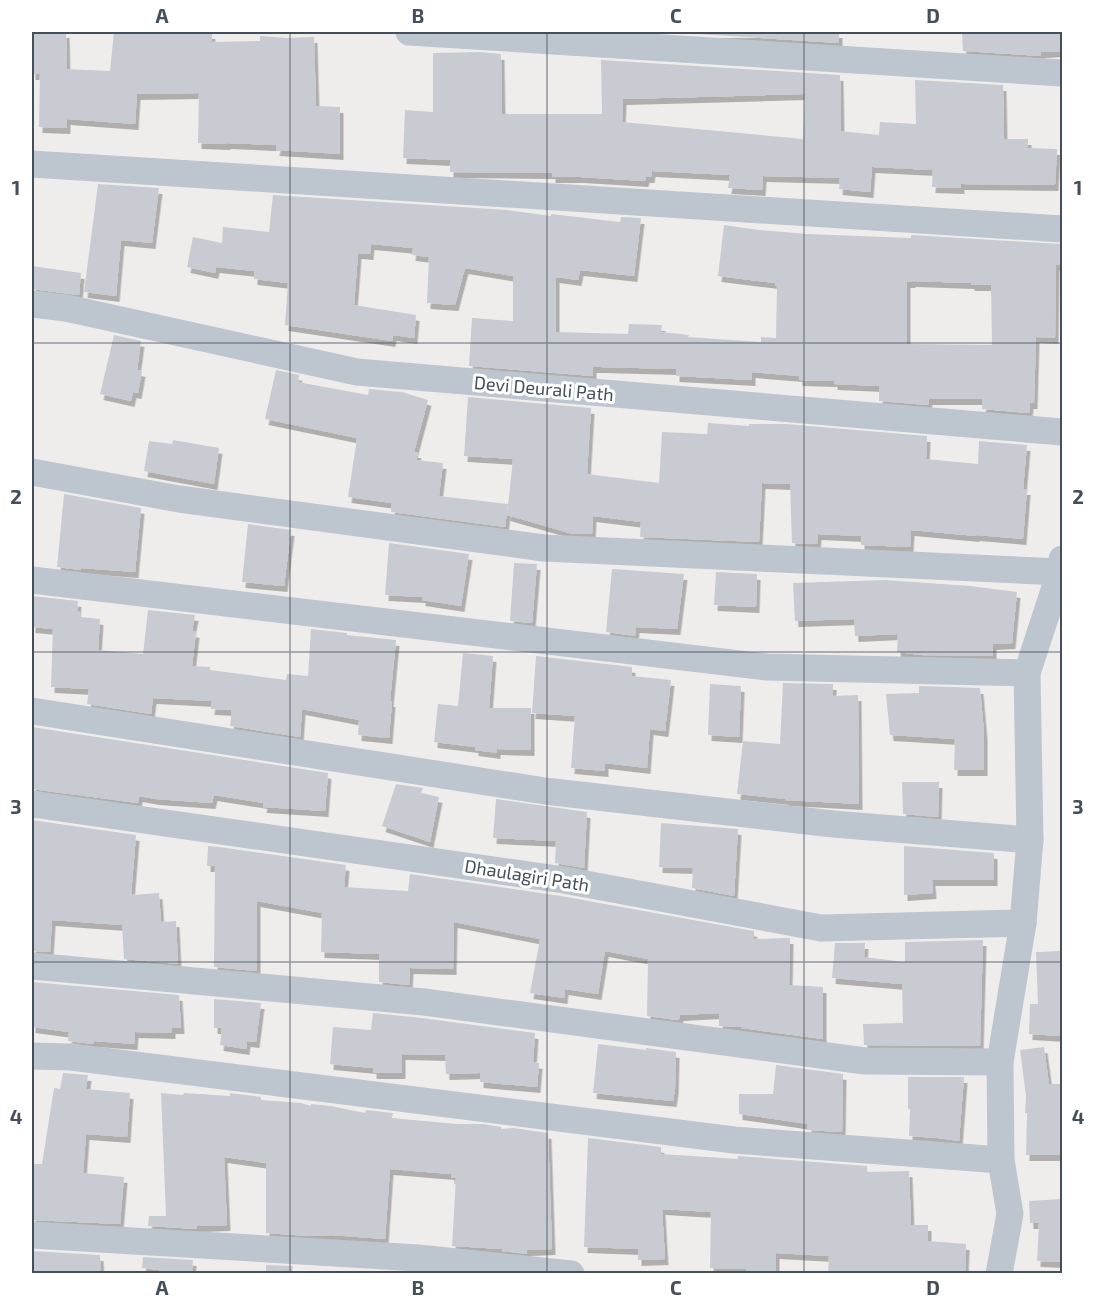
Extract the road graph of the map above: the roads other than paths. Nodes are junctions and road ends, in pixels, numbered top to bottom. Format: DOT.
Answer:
graph roads {
  1 [pos="409,32"];
  2 [pos="1062,73"];
  3 [pos="32,164"];
  4 [pos="1062,229"];
  5 [pos="32,304"];
  6 [pos="1062,432"];
  7 [pos="32,472"];
  8 [pos="1061,566"];
  9 [pos="32,580"];
  10 [pos="1027,673"];
  11 [pos="32,711"];
  12 [pos="32,804"];
  13 [pos="1030,840"];
  14 [pos="1023,923"];
  15 [pos="32,966"];
  16 [pos="32,1056"];
  17 [pos="1000,1062"];
  18 [pos="1001,1160"];
  19 [pos="32,1235"];
  20 [pos="571,1274"];
  21 [pos="999,1274"];
  1 -- 2 [label="street"];
  3 -- 4 [label="street"];
  5 -- 6 [label="street, Devi Deurali Path"];
  7 -- 8 [label="street"];
  8 -- 10 [label="street"];
  9 -- 10 [label="street"];
  10 -- 13 [label="street"];
  11 -- 13 [label="street"];
  12 -- 14 [label="street, Dhaulagiri Path"];
  13 -- 14 [label="street"];
  14 -- 17 [label="street"];
  15 -- 17 [label="street"];
  16 -- 18 [label="street"];
  17 -- 18 [label="street"];
  18 -- 21 [label="street"];
  19 -- 20 [label="street"];
}
